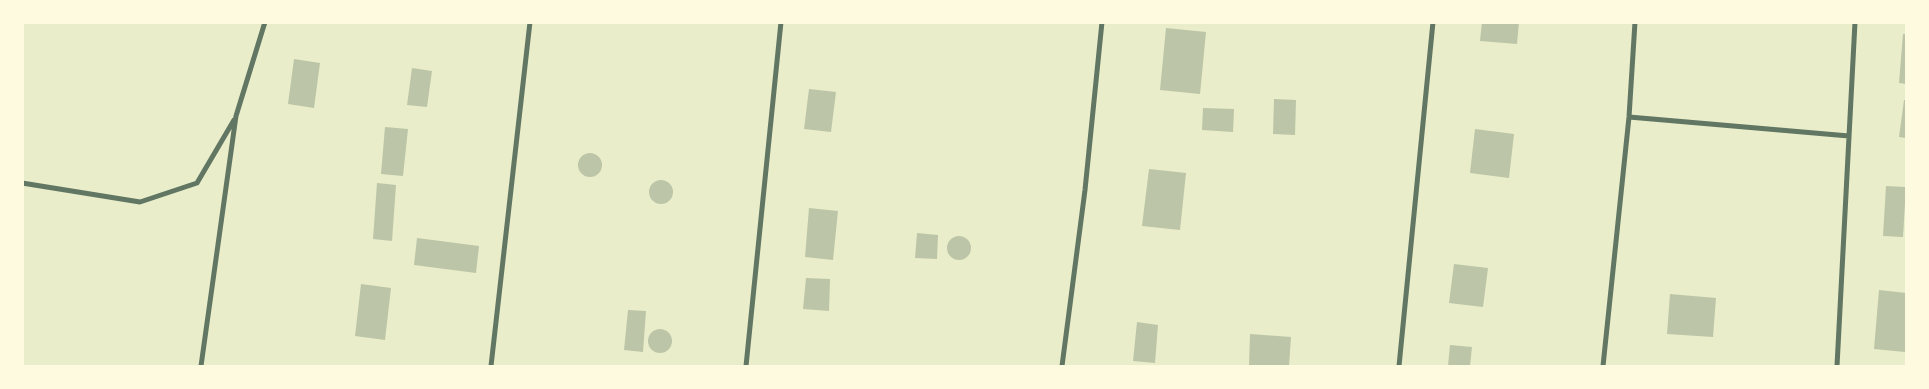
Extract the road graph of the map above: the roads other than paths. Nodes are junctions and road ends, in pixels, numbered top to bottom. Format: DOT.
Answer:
graph roads {
  1 [pos="265,22"];
  2 [pos="530,22"];
  3 [pos="781,22"];
  4 [pos="1102,22"];
  5 [pos="1433,22"];
  6 [pos="1635,22"];
  7 [pos="1856,22"];
  8 [pos="236,116"];
  9 [pos="1629,117"];
  10 [pos="1849,136"];
  11 [pos="22,183"];
  12 [pos="201,366"];
  13 [pos="490,366"];
  14 [pos="746,366"];
  15 [pos="1062,366"];
  16 [pos="1399,366"];
  17 [pos="1603,366"];
  18 [pos="1837,366"];
  1 -- 8 [label="street"];
  2 -- 13 [label="street"];
  3 -- 14 [label="street"];
  4 -- 15 [label="street"];
  5 -- 16 [label="street"];
  6 -- 9 [label="street"];
  7 -- 10 [label="street"];
  8 -- 11 [label="street"];
  8 -- 12 [label="street"];
  9 -- 10 [label="street"];
  9 -- 17 [label="street"];
  10 -- 18 [label="street"];
}
